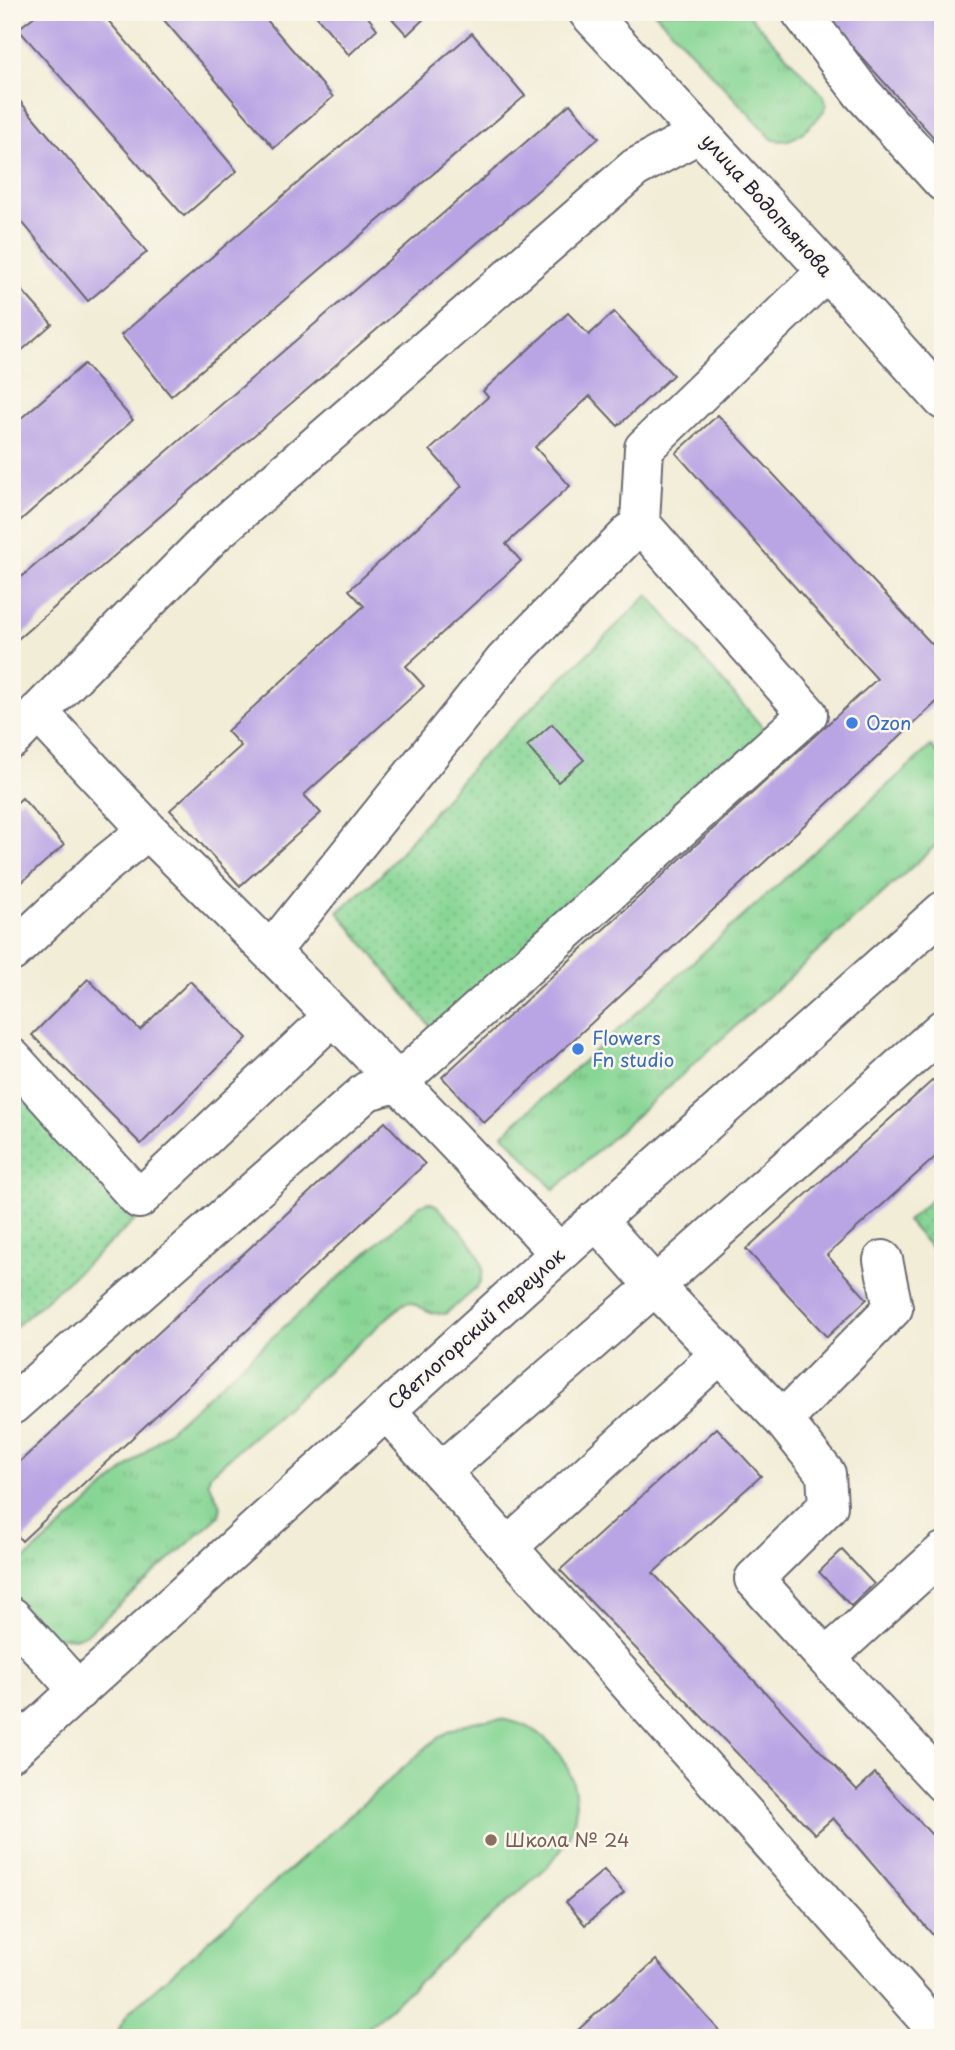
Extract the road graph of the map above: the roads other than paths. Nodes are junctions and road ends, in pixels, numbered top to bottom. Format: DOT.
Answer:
graph roads {
  1 [pos="588,12"];
  2 [pos="801,12"];
  3 [pos="701,132"];
  4 [pos="943,183"];
  5 [pos="827,271"];
  6 [pos="943,400"];
  7 [pos="640,523"];
  8 [pos="38,712"];
  9 [pos="12,739"];
  10 [pos="148,830"];
  11 [pos="943,911"];
  12 [pos="271,951"];
  13 [pos="12,952"];
  14 [pos="333,1016"];
  15 [pos="943,1029"];
  16 [pos="12,1058"];
  17 [pos="397,1083"];
  18 [pos="596,1220"];
  19 [pos="559,1253"];
  20 [pos="883,1260"];
  21 [pos="655,1286"];
  22 [pos="720,1354"];
  23 [pos="12,1405"];
  24 [pos="387,1410"];
  25 [pos="783,1420"];
  26 [pos="441,1472"];
  27 [pos="508,1547"];
  28 [pos="943,1552"];
  29 [pos="12,1617"];
  30 [pos="826,1658"];
  31 [pos="79,1691"];
  32 [pos="12,1751"];
  33 [pos="943,1783"];
  34 [pos="943,2038"];
  1 -- 3 [label="street, улица Водопьянова"];
  2 -- 4 [label="street"];
  3 -- 5 [label="street, улица Водопьянова"];
  3 -- 8 [label="street"];
  5 -- 6 [label="street, улица Водопьянова"];
  5 -- 7 [label="street"];
  7 -- 12 [label="street"];
  7 -- 17 [label="street"];
  8 -- 9 [label="street"];
  8 -- 10 [label="street"];
  10 -- 12 [label="street"];
  10 -- 13 [label="street"];
  11 -- 18 [label="street, Светлогорский переулок"];
  12 -- 14 [label="street"];
  14 -- 16 [label="street"];
  14 -- 17 [label="street"];
  15 -- 21 [label="street"];
  17 -- 19 [label="street"];
  17 -- 23 [label="street"];
  18 -- 19 [label="street, Светлогорский переулок"];
  18 -- 21 [label="street"];
  19 -- 24 [label="street, Светлогорский переулок"];
  20 -- 25 [label="street"];
  21 -- 22 [label="street"];
  21 -- 26 [label="street"];
  22 -- 25 [label="street"];
  22 -- 27 [label="street"];
  24 -- 26 [label="street"];
  24 -- 31 [label="street, Светлогорский переулок"];
  25 -- 30 [label="street"];
  26 -- 27 [label="street"];
  27 -- 34 [label="street"];
  28 -- 30 [label="street"];
  29 -- 31 [label="street"];
  30 -- 33 [label="street"];
  31 -- 32 [label="street, Светлогорский переулок"];
}
